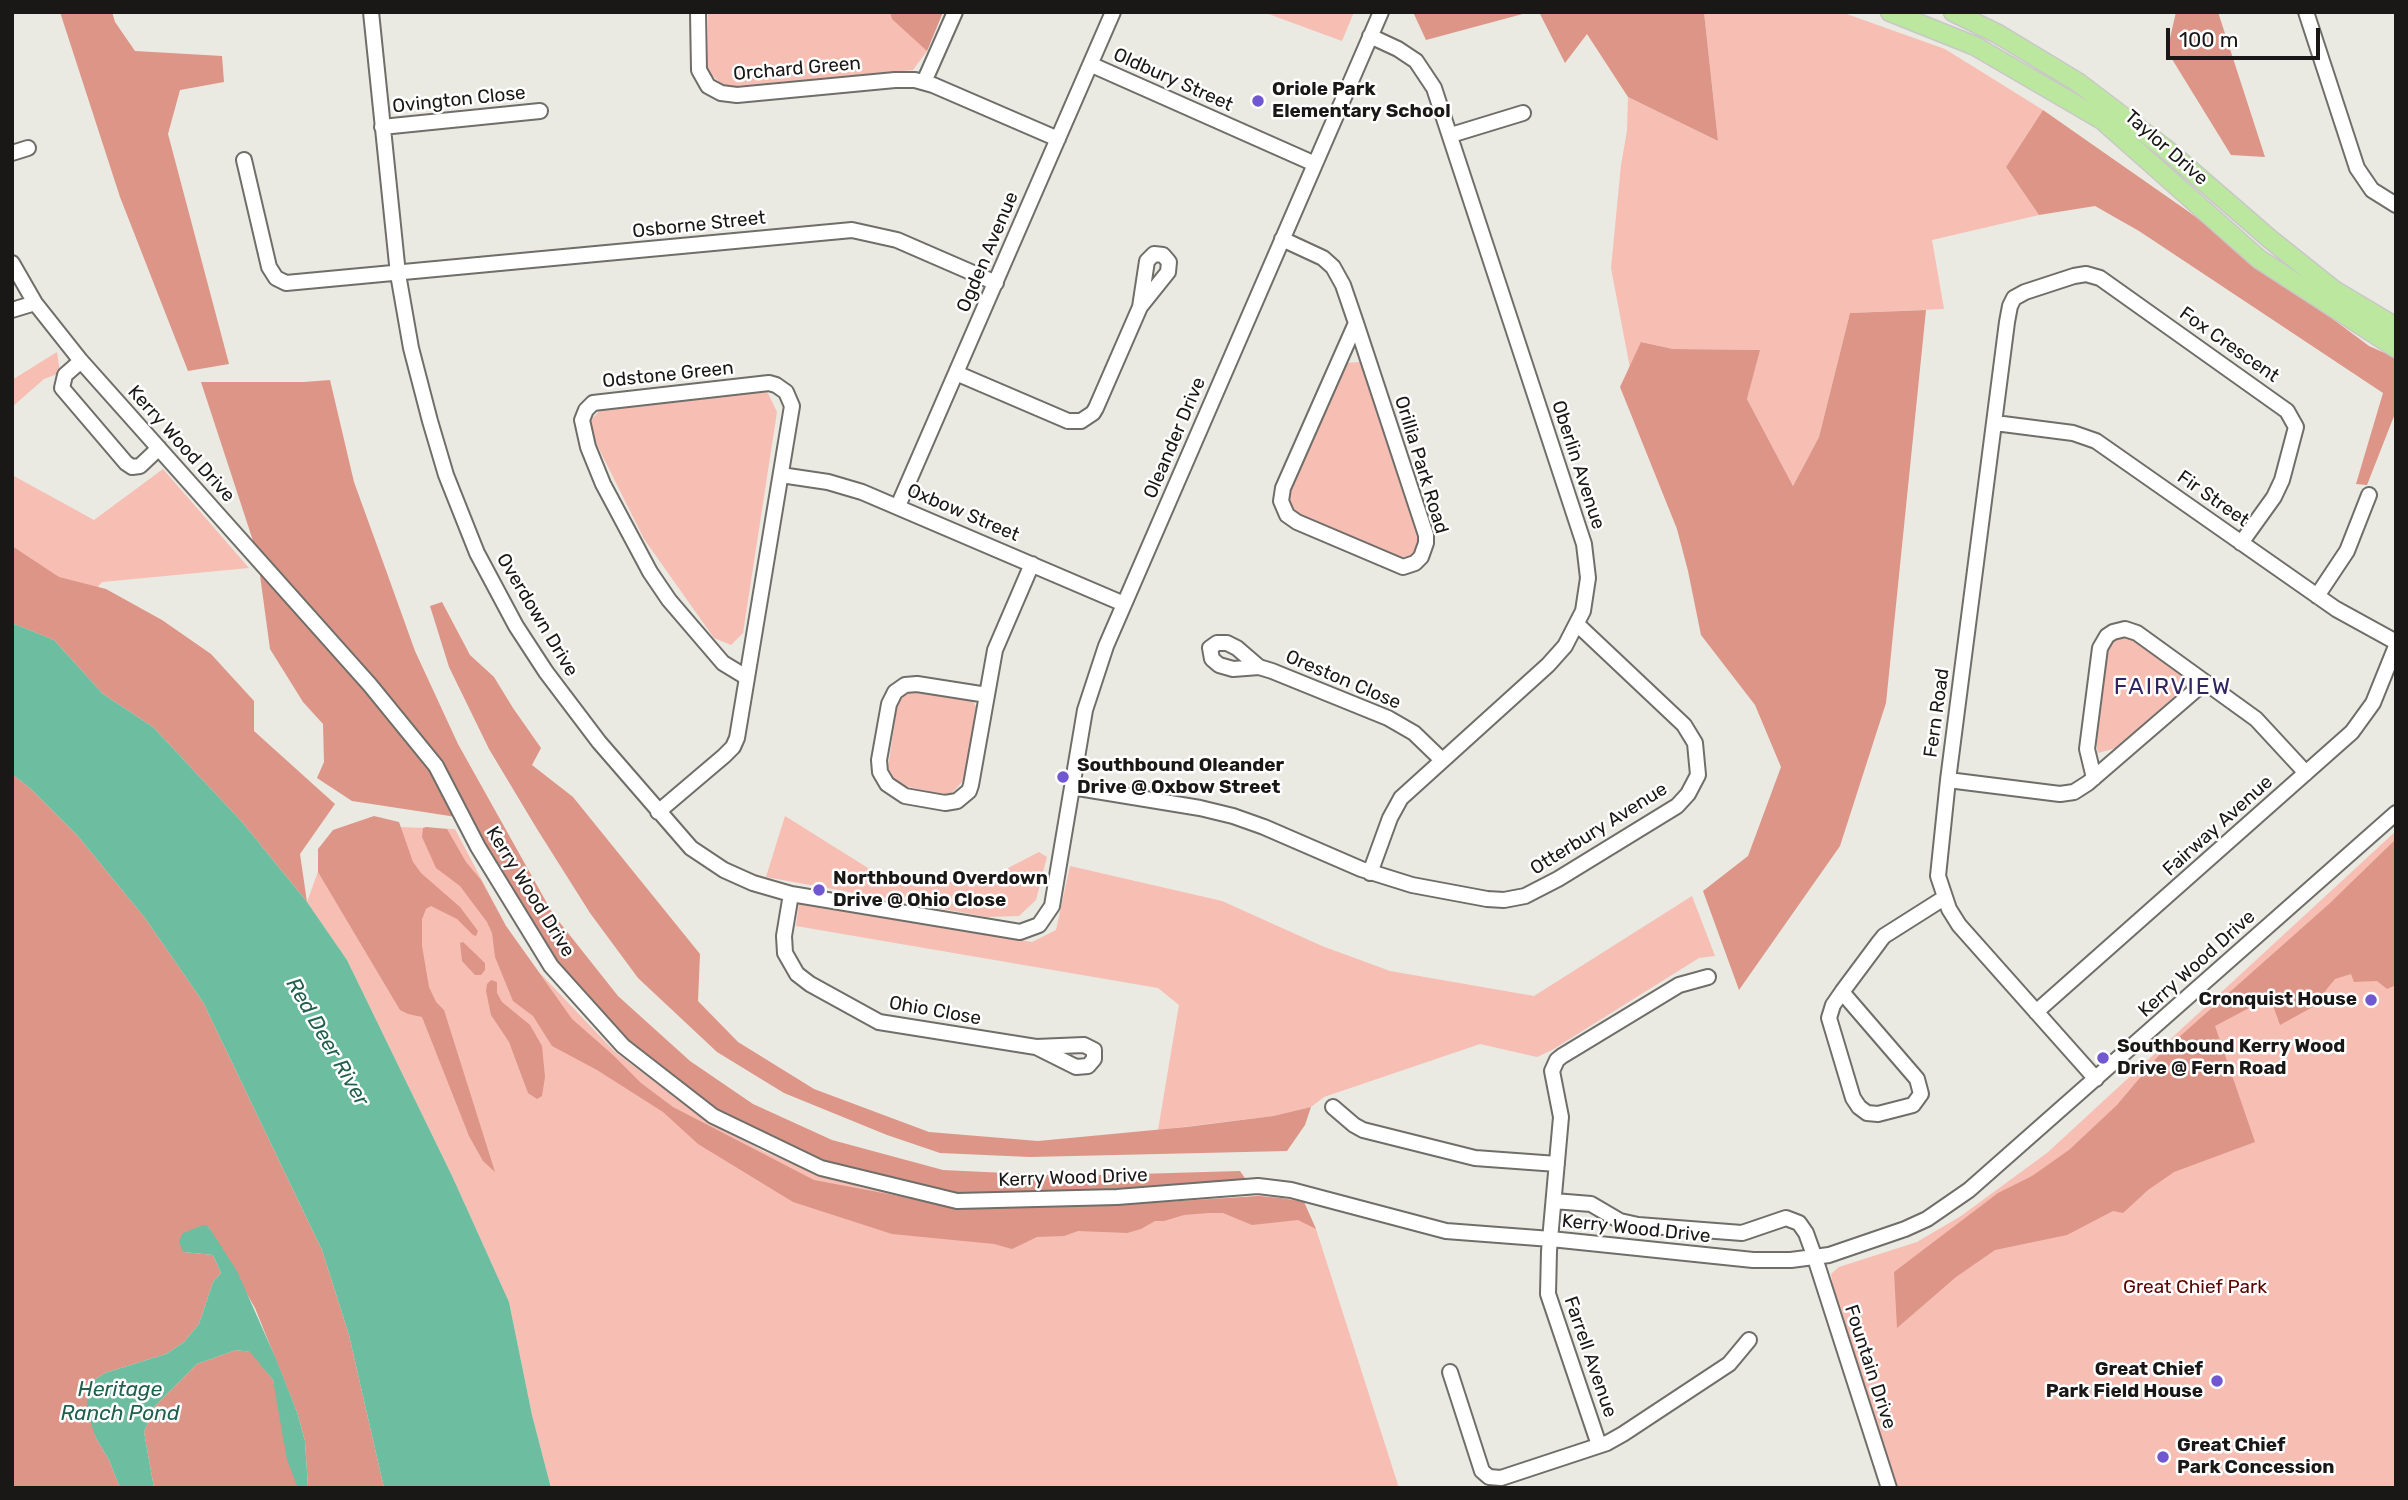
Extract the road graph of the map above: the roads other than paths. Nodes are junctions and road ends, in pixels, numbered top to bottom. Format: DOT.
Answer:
graph roads {
  1 [pos="371,12"];
  2 [pos="698,12"];
  3 [pos="956,12"];
  4 [pos="1113,12"];
  5 [pos="1381,12"];
  6 [pos="1890,12"];
  7 [pos="1953,12"];
  8 [pos="2306,12"];
  9 [pos="1370,36"];
  10 [pos="1092,65"];
  11 [pos="924,82"];
  12 [pos="540,111"];
  13 [pos="1522,113"];
  14 [pos="382,127"];
  15 [pos="1451,135"];
  16 [pos="1058,139"];
  17 [pos="28,148"];
  18 [pos="12,153"];
  19 [pos="244,160"];
  20 [pos="1315,163"];
  21 [pos="2396,205"];
  22 [pos="1282,239"];
  23 [pos="12,263"];
  24 [pos="398,274"];
  25 [pos="996,283"];
  26 [pos="2014,298"];
  27 [pos="35,303"];
  28 [pos="1140,307"];
  29 [pos="12,310"];
  30 [pos="1356,323"];
  31 [pos="2396,327"];
  32 [pos="2396,348"];
  33 [pos="81,360"];
  34 [pos="956,373"];
  35 [pos="1995,423"];
  36 [pos="159,449"];
  37 [pos="781,475"];
  38 [pos="2369,495"];
  39 [pos="898,506"];
  40 [pos="2241,543"];
  41 [pos="1031,564"];
  42 [pos="2317,596"];
  43 [pos="1124,604"];
  44 [pos="1578,625"];
  45 [pos="2396,644"];
  46 [pos="1259,667"];
  47 [pos="746,677"];
  48 [pos="2205,682"];
  49 [pos="987,695"];
  50 [pos="1442,760"];
  51 [pos="2306,773"];
  52 [pos="2094,778"];
  53 [pos="1948,780"];
  54 [pos="1072,787"];
  55 [pos="658,812"];
  56 [pos="2396,813"];
  57 [pos="1370,873"];
  58 [pos="791,894"];
  59 [pos="1054,894"];
  60 [pos="1944,898"];
  61 [pos="1708,977"];
  62 [pos="1842,992"];
  63 [pos="2036,1012"];
  64 [pos="1036,1048"];
  65 [pos="2096,1079"];
  66 [pos="1333,1107"];
  67 [pos="1557,1164"];
  68 [pos="1554,1200"];
  69 [pos="1551,1239"];
  70 [pos="1815,1258"];
  71 [pos="1749,1340"];
  72 [pos="1450,1372"];
  73 [pos="1599,1445"];
  74 [pos="1889,1488"];
  1 -- 14 [label="street, Overdown Drive"];
  2 -- 11 [label="street, Orchard Green"];
  3 -- 11 [label="street"];
  4 -- 10 [label="street, Ogden Avenue"];
  5 -- 9 [label="street, Oleander Drive"];
  6 -- 32 [label="main road, Taylor Drive"];
  7 -- 31 [label="main road, Taylor Drive"];
  8 -- 21 [label="street"];
  9 -- 15 [label="street, Oberlin Avenue"];
  9 -- 20 [label="street, Oleander Drive"];
  10 -- 16 [label="street, Ogden Avenue"];
  10 -- 20 [label="street, Oldbury Street"];
  11 -- 16 [label="street, Orchard Green"];
  12 -- 14 [label="street, Ovington Close"];
  13 -- 15 [label="street"];
  14 -- 24 [label="street, Overdown Drive"];
  15 -- 44 [label="street, Oberlin Avenue"];
  16 -- 25 [label="street, Ogden Avenue"];
  17 -- 18 [label="street"];
  19 -- 24 [label="street, Osborne Street"];
  20 -- 22 [label="street, Oleander Drive"];
  22 -- 30 [label="street, Orillia Park Road"];
  22 -- 43 [label="street, Oleander Drive"];
  23 -- 27 [label="street, Kerry Wood Drive"];
  24 -- 25 [label="street, Osborne Street"];
  24 -- 55 [label="street, Overdown Drive"];
  25 -- 34 [label="street, Ogden Avenue"];
  26 -- 35 [label="street, Fern Road"];
  26 -- 40 [label="street, Fox Crescent"];
  27 -- 29 [label="street"];
  27 -- 33 [label="street, Kerry Wood Drive"];
  28 -- 34 [label="street"];
  30 -- 30 [label="street, Orillia Park Road"];
  33 -- 36 [label="street, Kerry Wood Drive"];
  33 -- 36 [label="street"];
  34 -- 39 [label="street, Ogden Avenue"];
  35 -- 40 [label="street, Fir Street"];
  35 -- 53 [label="street, Fern Road"];
  36 -- 69 [label="street, Kerry Wood Drive"];
  37 -- 39 [label="street, Oxbow Street"];
  37 -- 47 [label="street, Odstone Green"];
  37 -- 47 [label="street, Odstone Green"];
  38 -- 42 [label="street"];
  39 -- 41 [label="street, Oxbow Street"];
  40 -- 42 [label="street, Fir Street"];
  41 -- 43 [label="street, Oxbow Street"];
  41 -- 49 [label="street"];
  42 -- 45 [label="street, Fir Street"];
  43 -- 54 [label="street, Oleander Drive"];
  44 -- 50 [label="street, Oberlin Avenue"];
  44 -- 57 [label="street, Otterbury Avenue"];
  45 -- 51 [label="street, Fairway Avenue"];
  46 -- 50 [label="street, Oreston Close"];
  47 -- 55 [label="street, Odstone Green"];
  48 -- 51 [label="street"];
  48 -- 52 [label="street"];
  48 -- 52 [label="street"];
  49 -- 49 [label="street"];
  50 -- 57 [label="street, Oberlin Avenue"];
  51 -- 63 [label="street, Fairway Avenue"];
  52 -- 53 [label="street"];
  53 -- 60 [label="street, Fern Road"];
  54 -- 57 [label="street, Otterbury Avenue"];
  54 -- 59 [label="street, Oleander Drive"];
  55 -- 58 [label="street, Overdown Drive"];
  56 -- 65 [label="street, Kerry Wood Drive"];
  58 -- 59 [label="street, Overdown Drive"];
  58 -- 64 [label="street, Ohio Close"];
  60 -- 62 [label="street"];
  60 -- 63 [label="street, Fern Road"];
  61 -- 67 [label="street, Farrell Avenue"];
  62 -- 62 [label="street"];
  63 -- 65 [label="street, Fern Road"];
  65 -- 70 [label="street, Kerry Wood Drive"];
  66 -- 67 [label="street"];
  67 -- 68 [label="street, Farrell Avenue"];
  68 -- 69 [label="street, Farrell Avenue"];
  68 -- 70 [label="street, Fountain Drive"];
  69 -- 70 [label="street, Kerry Wood Drive"];
  69 -- 73 [label="street, Farrell Avenue"];
  70 -- 74 [label="street, Fountain Drive"];
  71 -- 73 [label="street"];
  72 -- 73 [label="street"];
}
